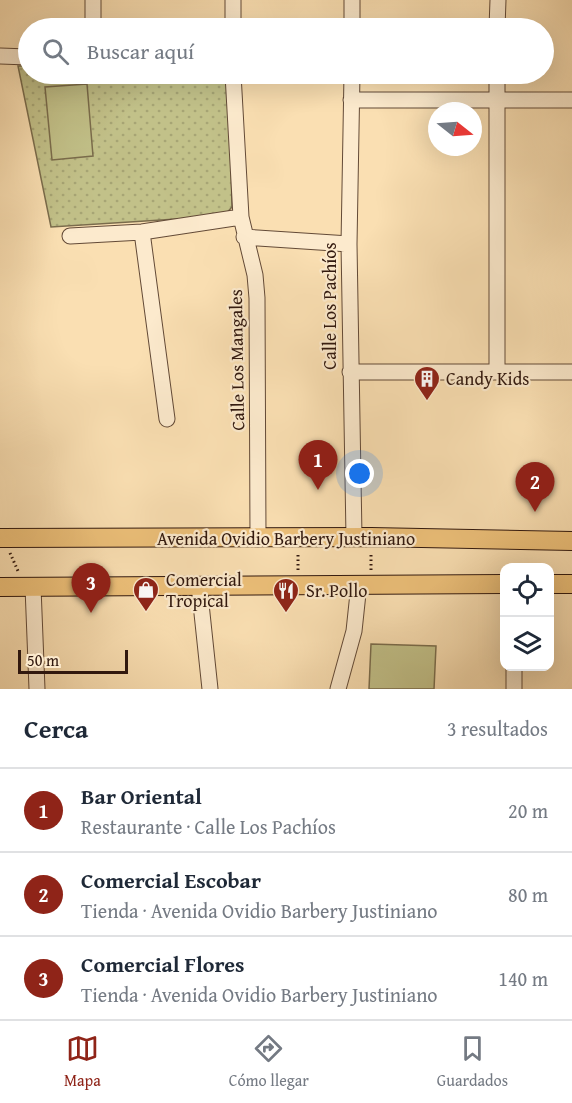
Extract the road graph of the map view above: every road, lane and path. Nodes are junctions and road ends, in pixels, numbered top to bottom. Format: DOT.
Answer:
graph roads {
  1 [pos="93,0"];
  2 [pos="233,0"];
  3 [pos="352,0"];
  4 [pos="498,0"];
  5 [pos="93,18"];
  6 [pos="233,18"];
  7 [pos="352,18"];
  8 [pos="497,18"];
  9 [pos="0,56"];
  10 [pos="18,57"];
  11 [pos="234,84"];
  12 [pos="352,84"];
  13 [pos="497,84"];
  14 [pos="497,99"];
  15 [pos="351,100"];
  16 [pos="572,100"];
  17 [pos="241,217"];
  18 [pos="142,232"];
  19 [pos="69,236"];
  20 [pos="244,237"];
  21 [pos="349,244"];
  22 [pos="350,372"];
  23 [pos="497,372"];
  24 [pos="572,372"];
  25 [pos="167,419"];
  26 [pos="362,537"];
  27 [pos="2,538"];
  28 [pos="298,538"];
  29 [pos="258,539"];
  30 [pos="572,541"];
  31 [pos="297,584"];
  32 [pos="365,584"];
  33 [pos="500,584"];
  34 [pos="554,584"];
  35 [pos="572,584"];
  36 [pos="199,585"];
  37 [pos="0,587"];
  38 [pos="29,587"];
  39 [pos="514,671"];
  40 [pos="38,689"];
  41 [pos="210,689"];
  42 [pos="338,689"];
  43 [pos="514,689"];
  1 -- 5 [label="street"];
  2 -- 6 [label="street"];
  3 -- 7 [label="street"];
  4 -- 8 [label="street"];
  9 -- 10 [label="street"];
  11 -- 17 [label="street, Calle Los Mangales"];
  12 -- 15 [label="street, Calle Los Pachíos"];
  13 -- 14 [label="street"];
  14 -- 15 [label="street"];
  14 -- 16 [label="street"];
  14 -- 23 [label="street"];
  15 -- 21 [label="street, Calle Los Pachíos"];
  17 -- 18 [label="street"];
  17 -- 20 [label="street, Calle Los Mangales"];
  18 -- 19 [label="street"];
  18 -- 25 [label="street"];
  20 -- 21 [label="street"];
  20 -- 29 [label="street, Calle Los Mangales"];
  21 -- 22 [label="street, Calle Los Pachíos"];
  22 -- 23 [label="street"];
  22 -- 26 [label="street, Calle Los Pachíos"];
  23 -- 24 [label="street"];
  26 -- 28 [label="main road, Avenida Ovidio Barbery Justiniano"];
  26 -- 30 [label="main road, Avenida Ovidio Barbery Justiniano"];
  26 -- 32 [label="path"];
  27 -- 29 [label="main road, Avenida Ovidio Barbery Justiniano"];
  27 -- 38 [label="path"];
  28 -- 29 [label="main road, Avenida Ovidio Barbery Justiniano"];
  28 -- 31 [label="path"];
  31 -- 32 [label="main road"];
  31 -- 36 [label="main road"];
  32 -- 33 [label="main road"];
  32 -- 42 [label="street"];
  34 -- 35 [label="main road"];
  36 -- 38 [label="main road"];
  36 -- 41 [label="street"];
  37 -- 38 [label="main road"];
  38 -- 40 [label="street"];
  39 -- 43 [label="street"];
}
